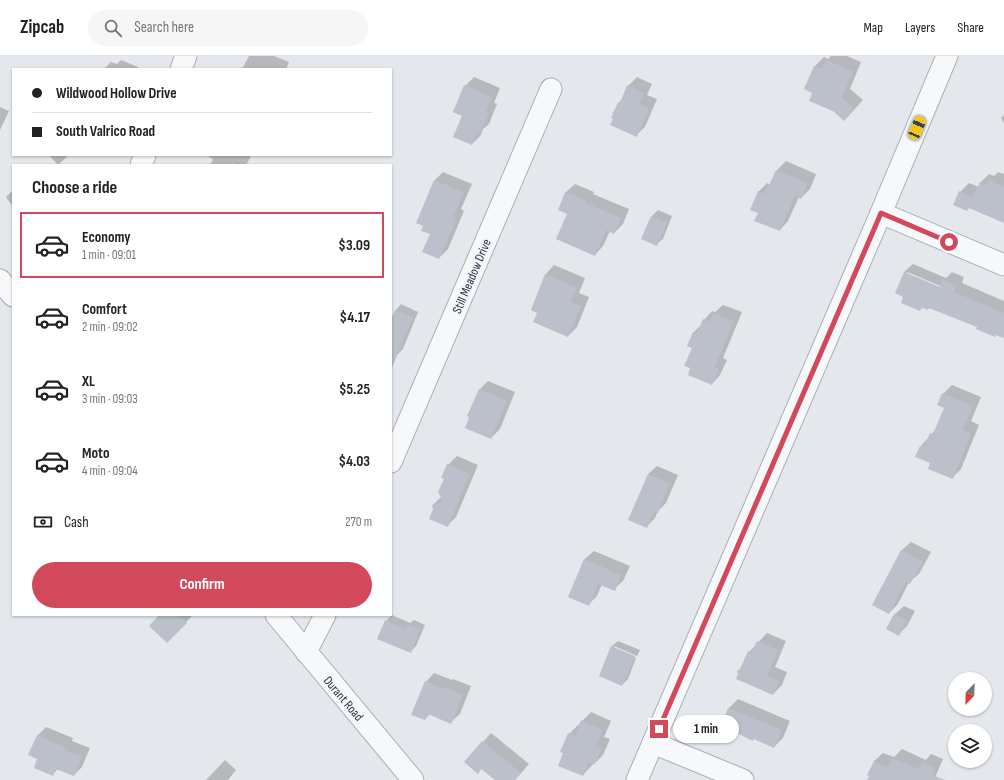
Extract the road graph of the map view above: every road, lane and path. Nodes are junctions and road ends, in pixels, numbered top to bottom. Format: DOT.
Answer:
graph roads {
  1 [pos="186,56"];
  2 [pos="947,56"];
  3 [pos="181,68"];
  4 [pos="551,90"];
  5 [pos="881,213"];
  6 [pos="1004,265"];
  7 [pos="0,280"];
  8 [pos="12,295"];
  9 [pos="392,460"];
  10 [pos="277,616"];
  11 [pos="324,616"];
  12 [pos="306,652"];
  13 [pos="653,743"];
  14 [pos="413,780"];
  15 [pos="637,780"];
  16 [pos="743,780"];
  1 -- 3 [label="street"];
  2 -- 5 [label="street"];
  4 -- 9 [label="street, Still Meadow Drive"];
  5 -- 6 [label="street"];
  5 -- 13 [label="street"];
  7 -- 8 [label="street"];
  10 -- 12 [label="street, Durant Road"];
  11 -- 12 [label="street"];
  12 -- 14 [label="street, Durant Road"];
  13 -- 15 [label="street"];
  13 -- 16 [label="street"];
}
